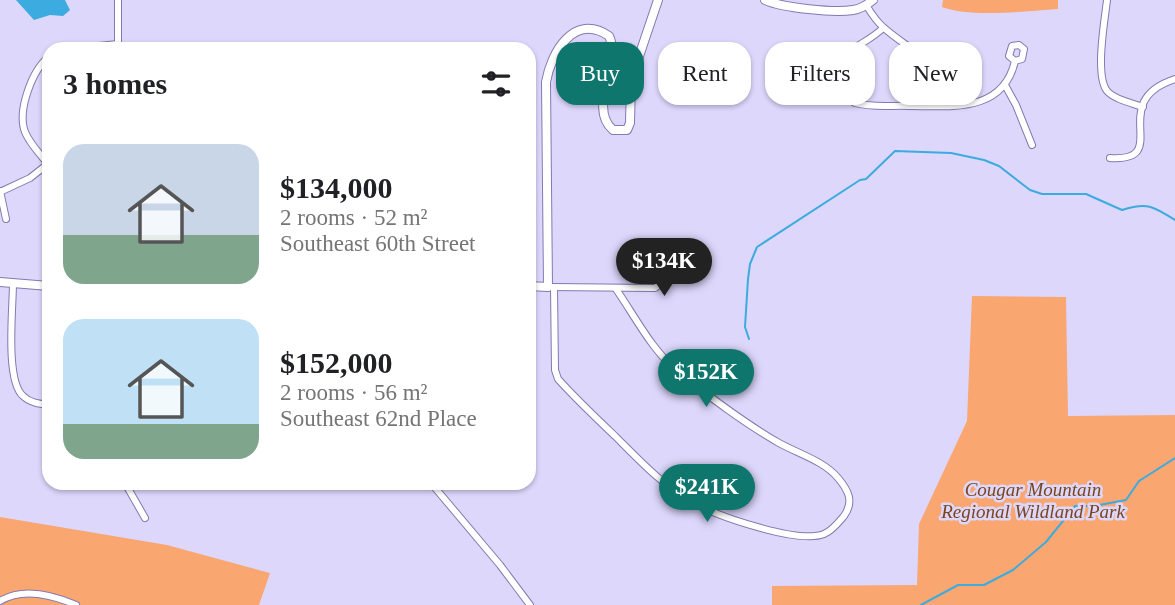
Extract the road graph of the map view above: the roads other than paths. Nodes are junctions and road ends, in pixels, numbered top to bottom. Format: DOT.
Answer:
graph roads {
  1 [pos="118,0"];
  2 [pos="658,0"];
  3 [pos="765,0"];
  4 [pos="1107,0"];
  5 [pos="870,3"];
  6 [pos="883,28"];
  7 [pos="118,42"];
  8 [pos="1015,61"];
  9 [pos="42,65"];
  10 [pos="1175,79"];
  11 [pos="1005,85"];
  12 [pos="952,106"];
  13 [pos="1143,107"];
  14 [pos="1032,145"];
  15 [pos="42,156"];
  16 [pos="1110,159"];
  17 [pos="42,168"];
  18 [pos="0,191"];
  19 [pos="6,219"];
  20 [pos="670,272"];
  21 [pos="0,282"];
  22 [pos="13,283"];
  23 [pos="42,285"];
  24 [pos="536,286"];
  25 [pos="551,287"];
  26 [pos="616,289"];
  27 [pos="42,404"];
  28 [pos="129,490"];
  29 [pos="437,490"];
  30 [pos="145,518"];
  31 [pos="0,601"];
  32 [pos="76,605"];
  33 [pos="530,605"];
  1 -- 7 [label="street"];
  2 -- 25 [label="street"];
  3 -- 5 [label="street"];
  4 -- 13 [label="street"];
  5 -- 6 [label="street"];
  6 -- 12 [label="street"];
  6 -- 12 [label="street"];
  8 -- 11 [label="street"];
  9 -- 15 [label="street"];
  10 -- 13 [label="street"];
  11 -- 12 [label="street"];
  11 -- 14 [label="street"];
  13 -- 16 [label="street"];
  17 -- 18 [label="street"];
  18 -- 19 [label="street"];
  20 -- 26 [label="street"];
  21 -- 22 [label="street"];
  22 -- 23 [label="street"];
  22 -- 27 [label="street"];
  24 -- 25 [label="street"];
  25 -- 26 [label="street"];
  25 -- 26 [label="street"];
  28 -- 30 [label="street"];
  29 -- 33 [label="street"];
  31 -- 32 [label="street"];
}
